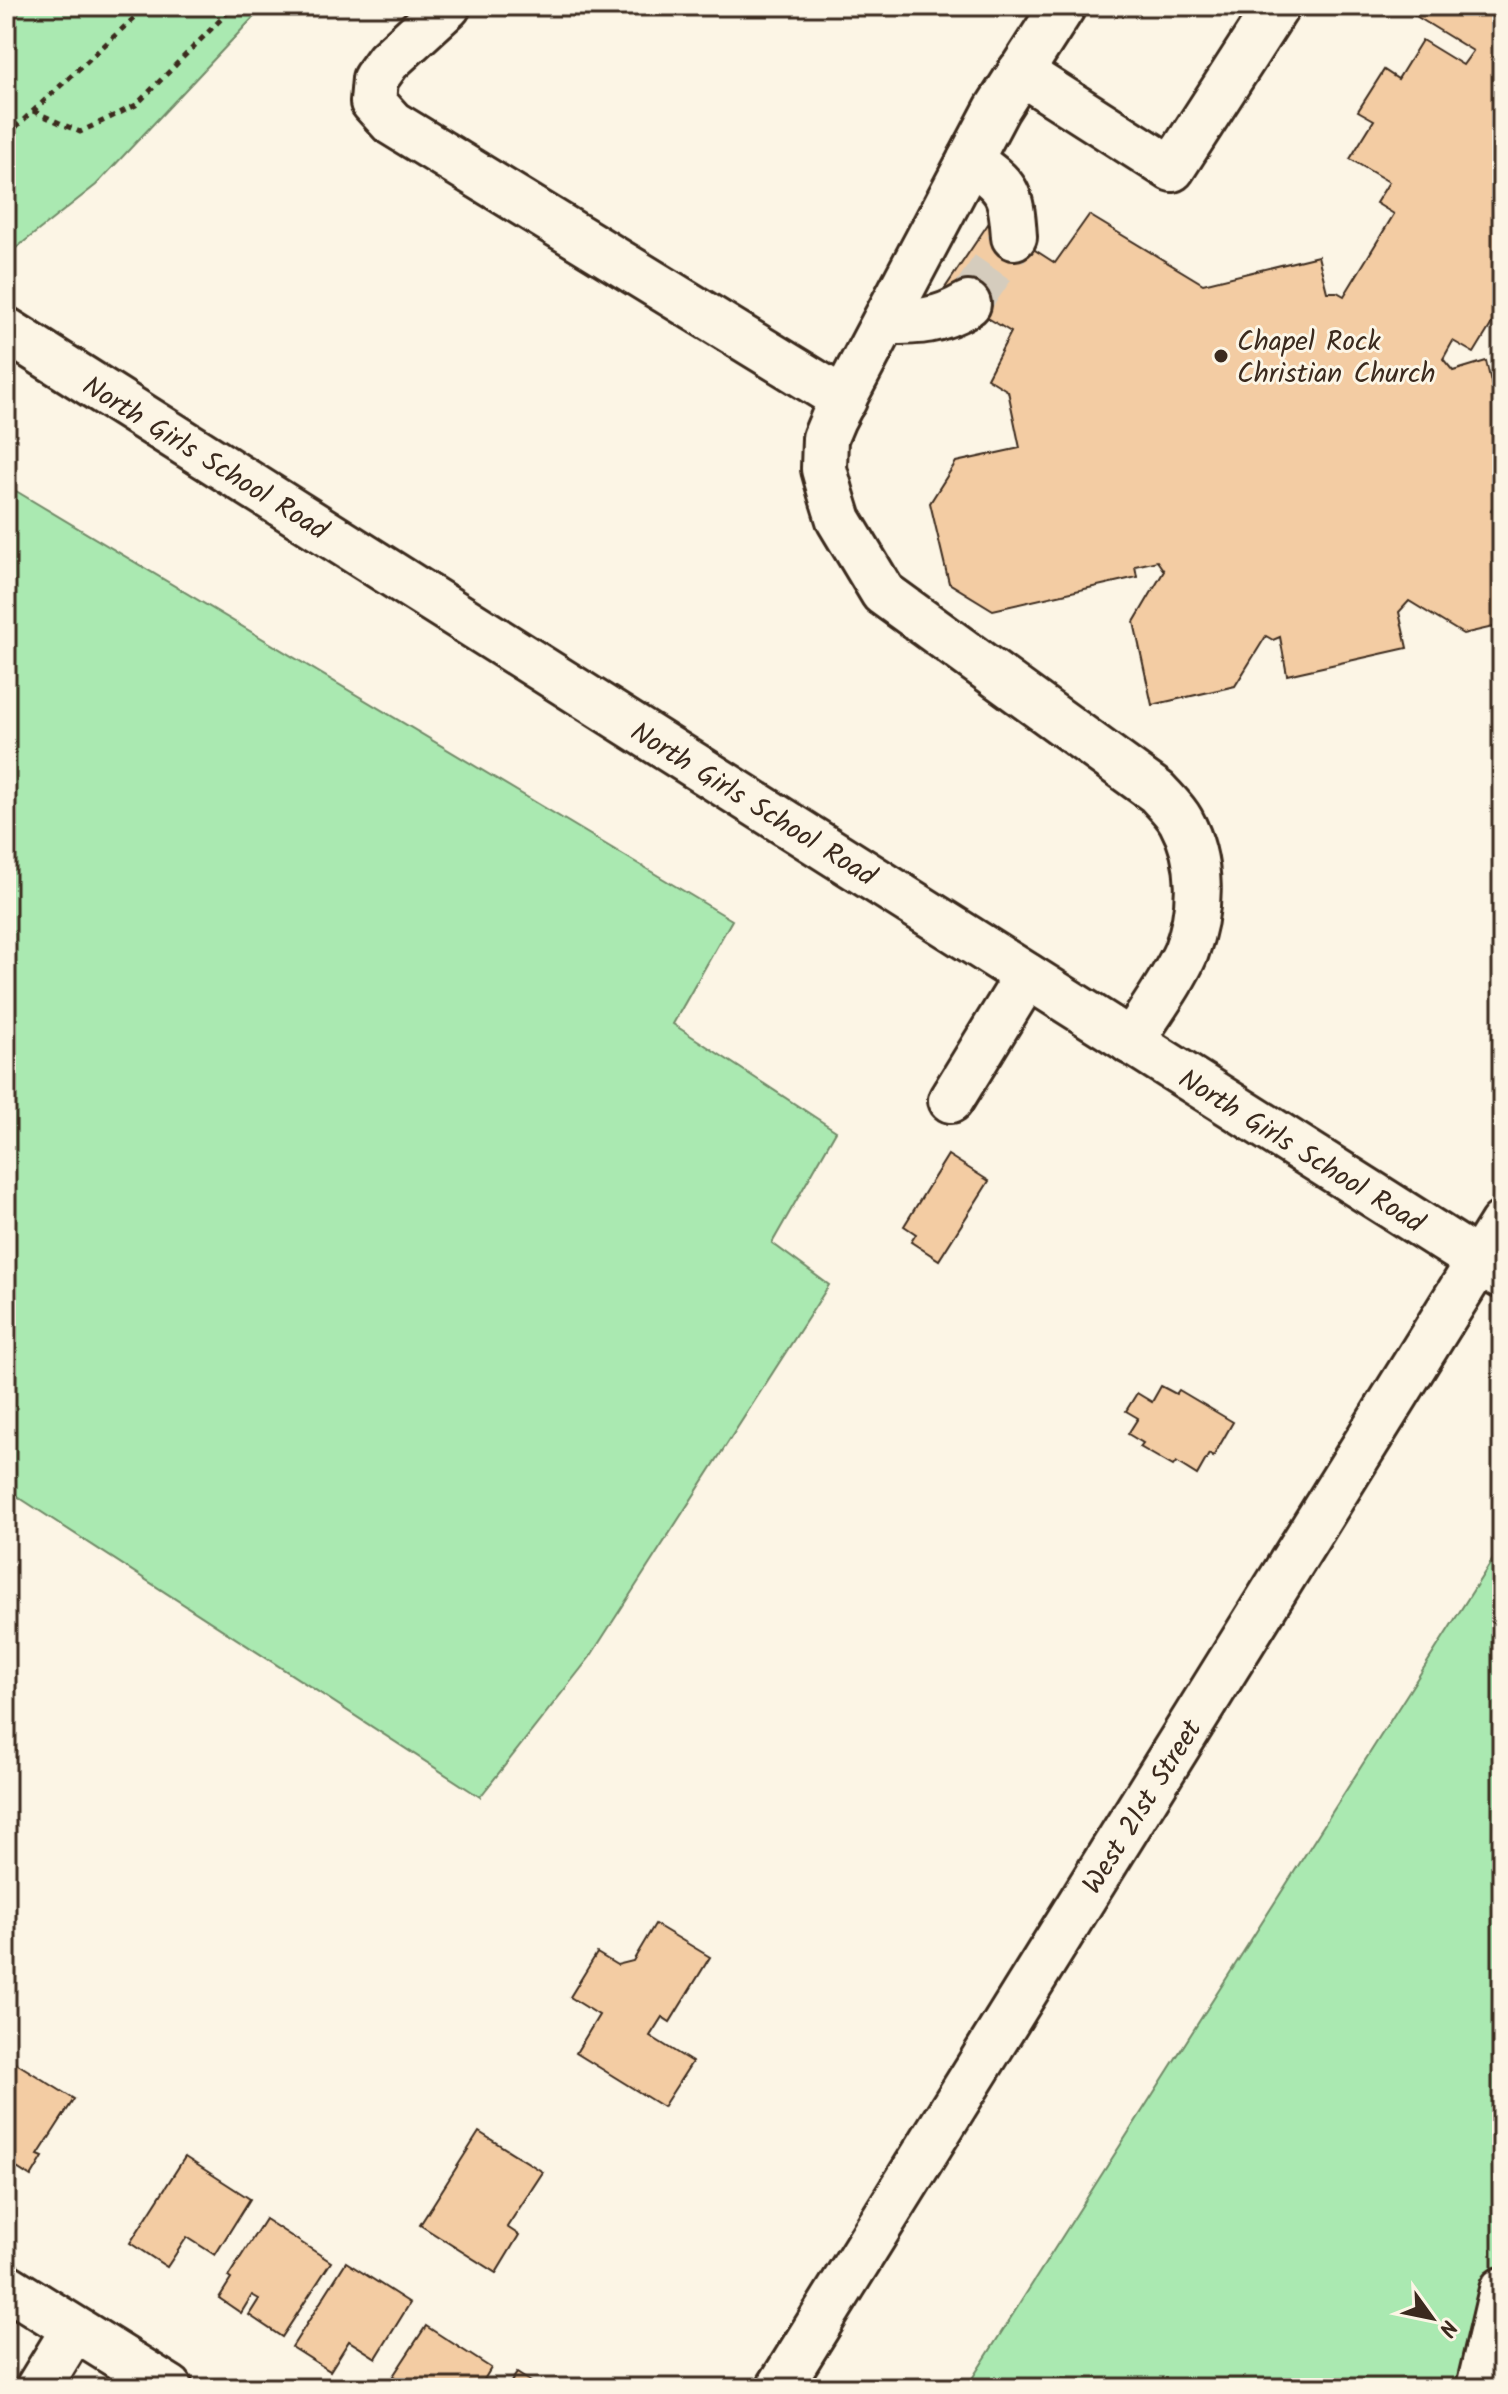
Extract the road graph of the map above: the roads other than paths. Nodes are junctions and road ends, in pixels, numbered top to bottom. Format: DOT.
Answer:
graph roads {
  1 [pos="448,6"];
  2 [pos="1063,6"];
  3 [pos="1277,6"];
  4 [pos="1020,72"];
  5 [pos="970,160"];
  6 [pos="1014,237"];
  7 [pos="968,304"];
  8 [pos="885,322"];
  9 [pos="6,330"];
  10 [pos="844,400"];
  11 [pos="1027,976"];
  12 [pos="1131,1042"];
  13 [pos="951,1100"];
  14 [pos="1502,1224"];
  15 [pos="1490,1269"];
  16 [pos="6,2286"];
  17 [pos="1502,2290"];
  18 [pos="74,2329"];
  19 [pos="38,2388"];
  20 [pos="170,2388"];
  21 [pos="779,2388"];
  22 [pos="1479,2388"];
  1 -- 10 [label="main road"];
  2 -- 4 [label="main road"];
  3 -- 4 [label="main road"];
  4 -- 5 [label="main road"];
  5 -- 6 [label="main road"];
  5 -- 8 [label="main road"];
  7 -- 8 [label="main road"];
  8 -- 10 [label="main road"];
  9 -- 11 [label="main road, North Girls School Road"];
  10 -- 12 [label="main road"];
  11 -- 12 [label="main road, North Girls School Road"];
  11 -- 13 [label="main road"];
  12 -- 15 [label="main road, North Girls School Road"];
  14 -- 15 [label="main road, West 21st Street"];
  15 -- 21 [label="main road, West 21st Street"];
  16 -- 18 [label="main road"];
  17 -- 22 [label="main road"];
  18 -- 19 [label="main road"];
  18 -- 20 [label="main road"];
}
